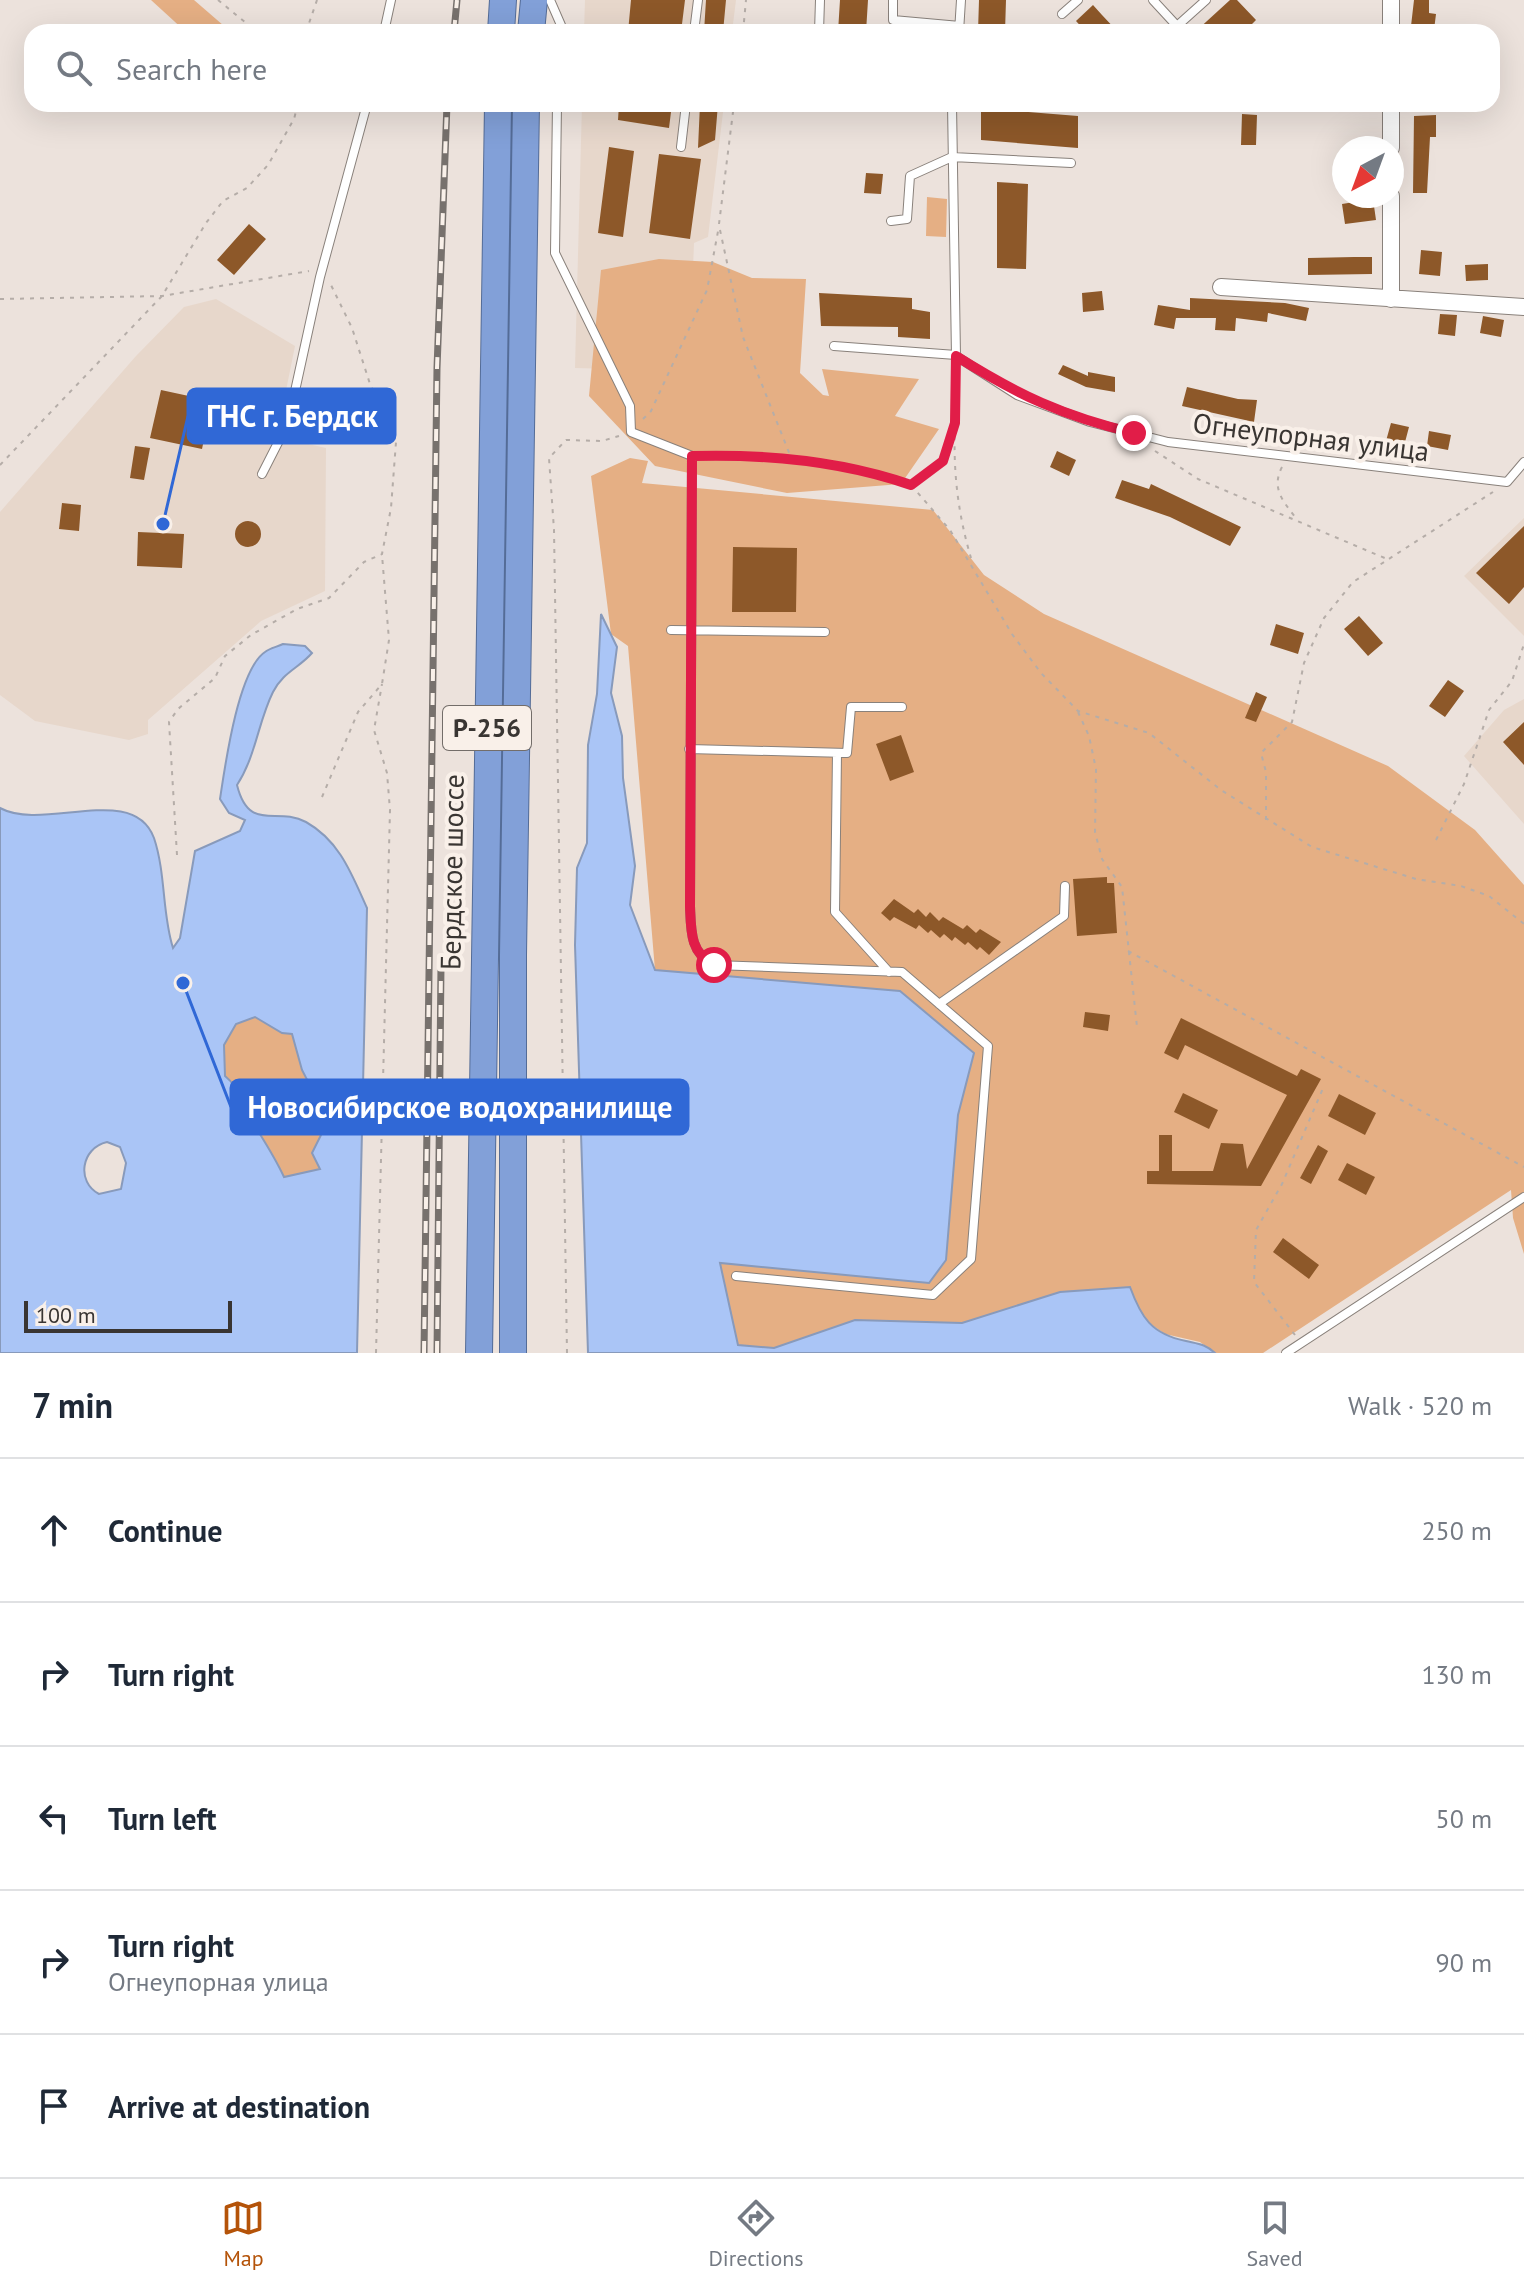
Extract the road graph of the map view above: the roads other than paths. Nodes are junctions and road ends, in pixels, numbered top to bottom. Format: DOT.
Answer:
graph roads {
  1 [pos="391,0"];
  2 [pos="503,0"];
  3 [pos="534,0"];
  4 [pos="550,0"];
  5 [pos="698,0"];
  6 [pos="820,0"];
  7 [pos="893,0"];
  8 [pos="961,0"];
  9 [pos="1078,0"];
  10 [pos="1153,0"];
  11 [pos="1206,0"];
  12 [pos="1391,0"];
  13 [pos="1062,14"];
  14 [pos="386,24"];
  15 [pos="502,24"];
  16 [pos="532,24"];
  17 [pos="560,24"];
  18 [pos="695,24"];
  19 [pos="819,24"];
  20 [pos="923,24"];
  21 [pos="960,24"];
  22 [pos="1170,24"];
  23 [pos="1180,24"];
  24 [pos="1391,24"];
  25 [pos="365,112"];
  26 [pos="498,112"];
  27 [pos="526,112"];
  28 [pos="557,112"];
  29 [pos="685,112"];
  30 [pos="952,112"];
  31 [pos="1391,112"];
  32 [pos="1391,136"];
  33 [pos="681,147"];
  34 [pos="952,157"];
  35 [pos="1071,163"];
  36 [pos="1391,208"];
  37 [pos="891,221"];
  38 [pos="1221,287"];
  39 [pos="1391,299"];
  40 [pos="1524,307"];
  41 [pos="834,346"];
  42 [pos="956,356"];
  43 [pos="1524,462"];
  44 [pos="262,474"];
  45 [pos="690,629"];
  46 [pos="671,630"];
  47 [pos="825,632"];
  48 [pos="902,707"];
  49 [pos="689,749"];
  50 [pos="837,753"];
  51 [pos="1065,886"];
  52 [pos="889,972"];
  53 [pos="939,1004"];
  54 [pos="1524,1197"];
  55 [pos="736,1276"];
  56 [pos="479,1353"];
  57 [pos="513,1353"];
  58 [pos="1286,1353"];
  1 -- 14 [label="lane"];
  2 -- 15 [label="highway"];
  3 -- 16 [label="highway"];
  4 -- 17 [label="lane"];
  5 -- 18 [label="lane"];
  6 -- 19 [label="lane"];
  7 -- 20 [label="lane"];
  8 -- 21 [label="lane"];
  9 -- 13 [label="lane"];
  10 -- 22 [label="lane"];
  11 -- 23 [label="lane"];
  12 -- 24 [label="street"];
  25 -- 44 [label="lane"];
  26 -- 56 [label="highway, Бердское шоссе / Р-256"];
  27 -- 57 [label="highway, Р-256"];
  28 -- 45 [label="lane"];
  29 -- 33 [label="lane"];
  30 -- 34 [label="lane"];
  31 -- 32 [label="street"];
  34 -- 35 [label="lane"];
  34 -- 37 [label="lane"];
  34 -- 42 [label="lane"];
  36 -- 39 [label="street"];
  38 -- 39 [label="street"];
  39 -- 40 [label="street"];
  41 -- 42 [label="lane"];
  42 -- 43 [label="lane, Огнеупорная улица"];
  45 -- 46 [label="lane"];
  45 -- 47 [label="lane"];
  45 -- 49 [label="lane"];
  48 -- 50 [label="lane"];
  49 -- 50 [label="lane"];
  49 -- 52 [label="lane"];
  50 -- 52 [label="lane"];
  51 -- 53 [label="lane"];
  52 -- 53 [label="lane"];
  53 -- 55 [label="lane"];
  54 -- 58 [label="lane"];
}
